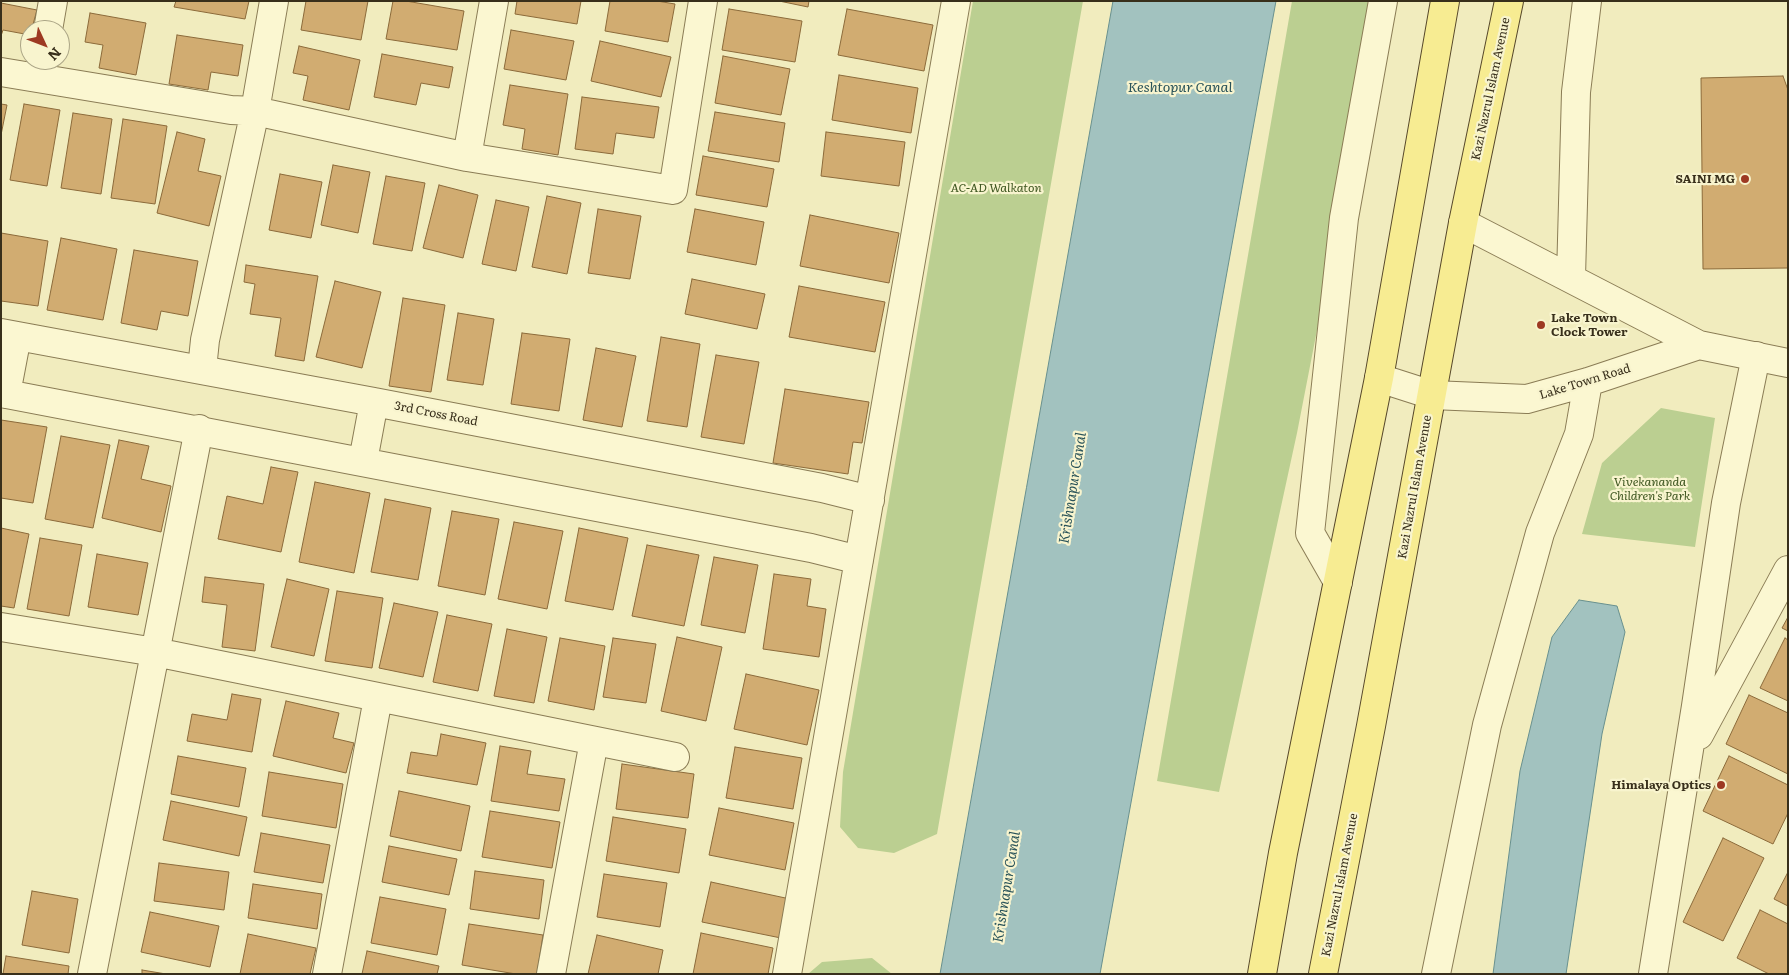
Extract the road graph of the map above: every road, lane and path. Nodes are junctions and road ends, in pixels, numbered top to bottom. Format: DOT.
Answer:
graph roads {
  1 [pos="53,1"];
  2 [pos="274,1"];
  3 [pos="494,1"];
  4 [pos="703,1"];
  5 [pos="956,1"];
  6 [pos="1383,1"];
  7 [pos="1445,1"];
  8 [pos="1509,1"];
  9 [pos="1588,1"];
  10 [pos="50,20"];
  11 [pos="41,70"];
  12 [pos="1,72"];
  13 [pos="255,111"];
  14 [pos="467,157"];
  15 [pos="1463,223"];
  16 [pos="1571,277"];
  17 [pos="9,334"];
  18 [pos="1699,345"];
  19 [pos="1756,356"];
  20 [pos="1788,363"];
  21 [pos="202,369"];
  22 [pos="1379,378"];
  23 [pos="1588,382"];
  24 [pos="4,393"];
  25 [pos="1432,395"];
  26 [pos="374,402"];
  27 [pos="199,429"];
  28 [pos="363,461"];
  29 [pos="870,500"];
  30 [pos="859,560"];
  31 [pos="1788,570"];
  32 [pos="1338,582"];
  33 [pos="1,627"];
  34 [pos="155,652"];
  35 [pos="378,698"];
  36 [pos="594,741"];
  37 [pos="1689,754"];
  38 [pos="675,757"];
  39 [pos="92,974"];
  40 [pos="327,974"];
  41 [pos="551,974"];
  42 [pos="787,974"];
  43 [pos="1262,974"];
  44 [pos="1323,974"];
  45 [pos="1436,974"];
  46 [pos="1653,974"];
  1 -- 10 [label="street"];
  2 -- 13 [label="street"];
  3 -- 14 [label="street"];
  4 -- 14 [label="street"];
  5 -- 29 [label="street"];
  6 -- 32 [label="street"];
  7 -- 22 [label="main road"];
  8 -- 15 [label="main road, Kazi Nazrul Islam Avenue"];
  9 -- 16 [label="street"];
  11 -- 12 [label="street"];
  11 -- 13 [label="street"];
  13 -- 14 [label="street"];
  13 -- 21 [label="street"];
  15 -- 16 [label="street"];
  15 -- 25 [label="main road, Kazi Nazrul Islam Avenue"];
  16 -- 18 [label="street"];
  17 -- 21 [label="street, 3rd Cross Road"];
  17 -- 24 [label="street"];
  18 -- 19 [label="street, Lake Town Road"];
  18 -- 23 [label="street, Lake Town Road"];
  19 -- 20 [label="street, Lake Town Road"];
  19 -- 37 [label="street"];
  21 -- 26 [label="street, 3rd Cross Road"];
  22 -- 25 [label="street, Lake Town Road"];
  22 -- 32 [label="main road"];
  23 -- 25 [label="street, Lake Town Road"];
  23 -- 45 [label="street"];
  24 -- 27 [label="street"];
  25 -- 44 [label="main road, Kazi Nazrul Islam Avenue"];
  26 -- 28 [label="street"];
  26 -- 29 [label="street, 3rd Cross Road"];
  27 -- 28 [label="street"];
  27 -- 34 [label="street"];
  28 -- 30 [label="street"];
  29 -- 30 [label="street"];
  30 -- 42 [label="street"];
  31 -- 37 [label="street"];
  32 -- 43 [label="main road"];
  33 -- 34 [label="street"];
  34 -- 35 [label="street"];
  34 -- 39 [label="street"];
  35 -- 36 [label="street"];
  35 -- 40 [label="street"];
  36 -- 38 [label="street"];
  36 -- 41 [label="street"];
  37 -- 46 [label="street"];
}
